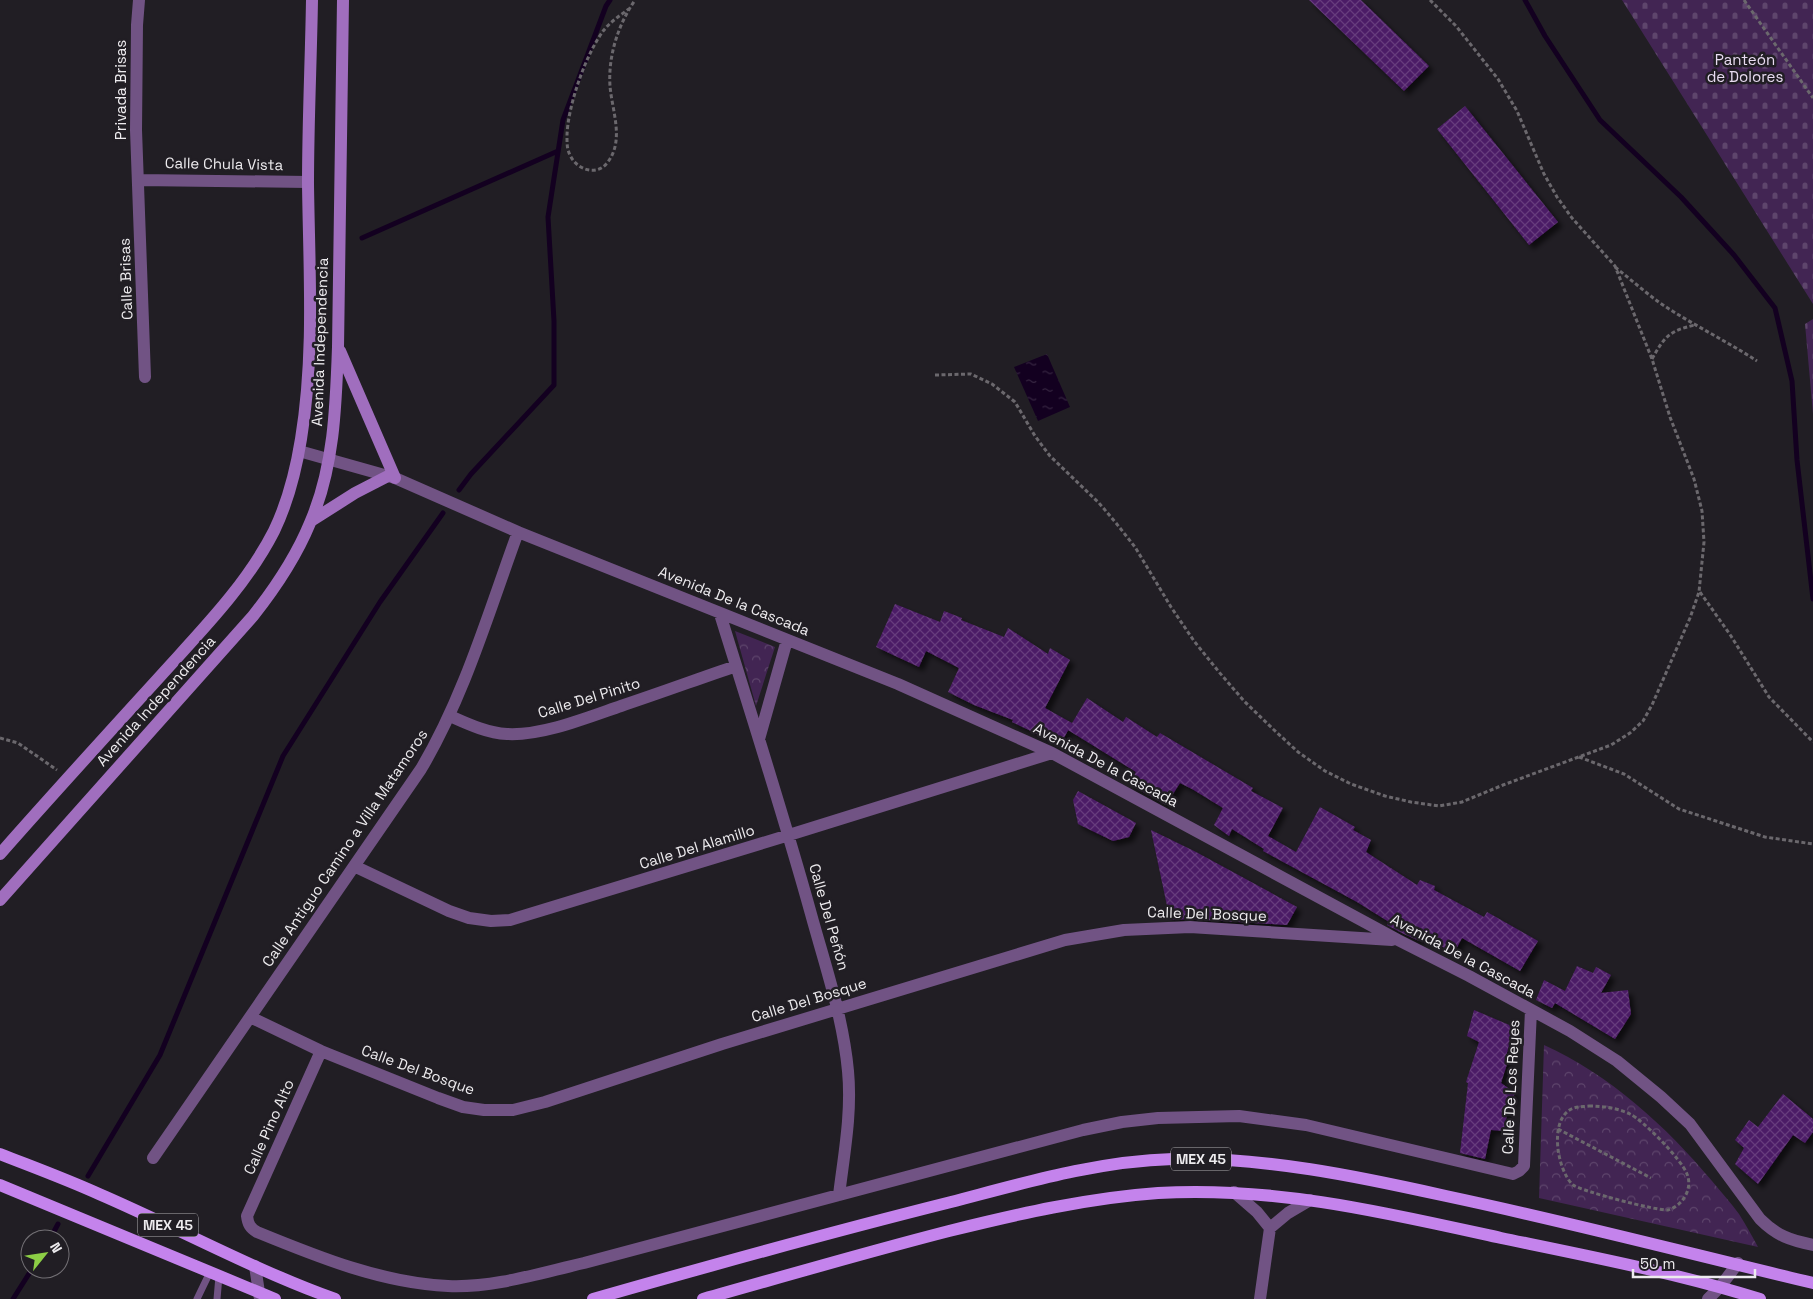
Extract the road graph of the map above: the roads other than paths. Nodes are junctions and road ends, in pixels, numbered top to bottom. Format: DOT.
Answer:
graph roads {
  1 [pos="139,0"];
  2 [pos="312,0"];
  3 [pos="342,0"];
  4 [pos="139,180"];
  5 [pos="308,182"];
  6 [pos="338,347"];
  7 [pos="145,377"];
  8 [pos="299,451"];
  9 [pos="328,458"];
  10 [pos="391,477"];
  11 [pos="311,521"];
  12 [pos="518,532"];
  13 [pos="720,614"];
  14 [pos="787,640"];
  15 [pos="736,666"];
  16 [pos="450,716"];
  17 [pos="759,740"];
  18 [pos="1052,753"];
  19 [pos="789,835"];
  20 [pos="0,854"];
  21 [pos="354,866"];
  22 [pos="0,900"];
  23 [pos="1398,940"];
  24 [pos="838,1008"];
  25 [pos="1531,1010"];
  26 [pos="250,1017"];
  27 [pos="321,1051"];
  28 [pos="0,1154"];
  29 [pos="153,1158"];
  30 [pos="0,1185"];
  31 [pos="1234,1192"];
  32 [pos="839,1195"];
  33 [pos="1310,1200"];
  34 [pos="1270,1228"];
  35 [pos="1813,1246"];
  36 [pos="1738,1263"];
  37 [pos="255,1266"];
  38 [pos="214,1274"];
  39 [pos="1813,1282"];
  40 [pos="1720,1287"];
  41 [pos="260,1296"];
  42 [pos="197,1299"];
  43 [pos="217,1299"];
  44 [pos="275,1299"];
  45 [pos="335,1299"];
  46 [pos="593,1299"];
  47 [pos="703,1299"];
  48 [pos="1260,1299"];
  49 [pos="1708,1299"];
  50 [pos="1760,1299"];
  1 -- 4 [label="street, Privada Brisas"];
  2 -- 5 [label="main road, Avenida Independencia"];
  3 -- 6 [label="main road, Avenida Independencia"];
  4 -- 5 [label="street, Calle Chula Vista"];
  4 -- 7 [label="street, Calle Brisas"];
  5 -- 8 [label="main road, Avenida Independencia"];
  6 -- 9 [label="main road, Avenida Independencia"];
  6 -- 10 [label="main road"];
  8 -- 9 [label="street, Avenida De la Cascada"];
  8 -- 20 [label="main road, Avenida Independencia"];
  9 -- 10 [label="street, Avenida De la Cascada"];
  9 -- 11 [label="main road, Avenida Independencia"];
  10 -- 11 [label="main road"];
  10 -- 12 [label="street, Avenida De la Cascada"];
  11 -- 22 [label="main road, Avenida Independencia"];
  12 -- 13 [label="street, Avenida De la Cascada"];
  12 -- 16 [label="street, Calle Antiguo Camino a Villa Matamoros"];
  13 -- 14 [label="street, Avenida De la Cascada"];
  13 -- 15 [label="street, Calle Del Peñón"];
  14 -- 17 [label="street"];
  14 -- 18 [label="street, Avenida De la Cascada"];
  15 -- 16 [label="street, Calle Del Pinito"];
  15 -- 17 [label="street, Calle Del Peñón"];
  16 -- 21 [label="street, Calle Antiguo Camino a Villa Matamoros"];
  17 -- 19 [label="street, Calle Del Peñón"];
  18 -- 19 [label="street, Calle Del Alamillo"];
  18 -- 23 [label="street, Avenida De la Cascada"];
  19 -- 21 [label="street, Calle Del Alamillo"];
  19 -- 24 [label="street, Calle Del Peñón"];
  21 -- 26 [label="street, Calle Antiguo Camino a Villa Matamoros"];
  23 -- 24 [label="street, Calle Del Bosque"];
  23 -- 25 [label="street, Avenida De la Cascada"];
  24 -- 27 [label="street, Calle Del Bosque"];
  24 -- 32 [label="street, Calle Del Peñón"];
  25 -- 32 [label="street, Calle De Los Reyes"];
  25 -- 35 [label="street, Avenida De la Cascada"];
  26 -- 27 [label="street, Calle Del Bosque"];
  26 -- 29 [label="street, Calle Antiguo Camino a Villa Matamoros"];
  27 -- 32 [label="street, Calle Pino Alto"];
  28 -- 37 [label="main road, MEX 45"];
  30 -- 38 [label="main road, MEX 45"];
  31 -- 33 [label="main road, MEX 45"];
  31 -- 34 [label="street"];
  31 -- 47 [label="main road, MEX 45"];
  33 -- 34 [label="street"];
  33 -- 40 [label="main road, MEX 45"];
  34 -- 48 [label="street"];
  36 -- 39 [label="main road, MEX 45"];
  36 -- 40 [label="street"];
  36 -- 46 [label="main road, MEX 45"];
  37 -- 41 [label="street"];
  37 -- 45 [label="main road, MEX 45"];
  38 -- 41 [label="main road, MEX 45"];
  38 -- 42 [label="lane"];
  38 -- 43 [label="lane"];
  40 -- 49 [label="street"];
  40 -- 50 [label="main road, MEX 45"];
  41 -- 44 [label="main road, MEX 45"];
}
